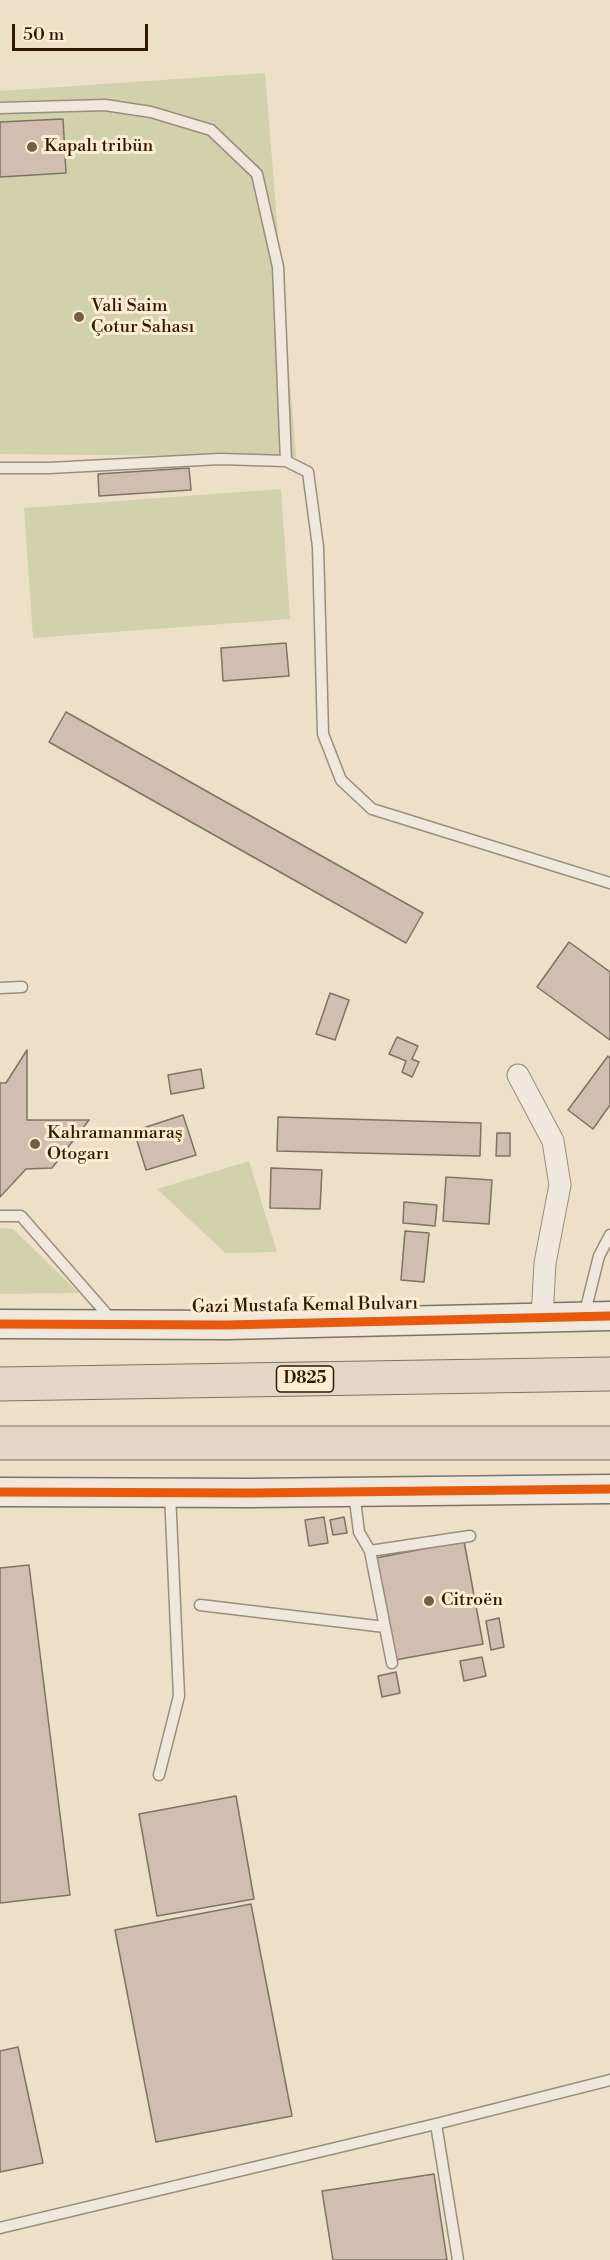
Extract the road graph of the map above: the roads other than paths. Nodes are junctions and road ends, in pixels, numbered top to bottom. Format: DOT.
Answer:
graph roads {
  1 [pos="0,108"];
  2 [pos="286,461"];
  3 [pos="0,468"];
  4 [pos="610,883"];
  5 [pos="22,987"];
  6 [pos="0,988"];
  7 [pos="518,1075"];
  8 [pos="0,1216"];
  9 [pos="610,1235"];
  10 [pos="597,1316"];
  11 [pos="542,1317"];
  12 [pos="0,1324"];
  13 [pos="116,1324"];
  14 [pos="610,1374"];
  15 [pos="0,1384"];
  16 [pos="0,1443"];
  17 [pos="610,1443"];
  18 [pos="610,1489"];
  19 [pos="0,1492"];
  20 [pos="170,1492"];
  21 [pos="354,1492"];
  22 [pos="470,1536"];
  23 [pos="370,1551"];
  24 [pos="200,1605"];
  25 [pos="385,1627"];
  26 [pos="392,1663"];
  27 [pos="159,1774"];
  28 [pos="610,2080"];
  29 [pos="436,2124"];
  30 [pos="0,2228"];
  31 [pos="458,2260"];
  1 -- 2 [label="lane"];
  2 -- 3 [label="lane"];
  2 -- 4 [label="lane"];
  5 -- 6 [label="lane"];
  7 -- 11 [label="street"];
  8 -- 13 [label="lane"];
  9 -- 10 [label="lane"];
  10 -- 11 [label="street, Gazi Mustafa Kemal Bulvarı"];
  11 -- 13 [label="street, Gazi Mustafa Kemal Bulvarı"];
  12 -- 13 [label="street, Gazi Mustafa Kemal Bulvarı"];
  14 -- 15 [label="highway, D825"];
  16 -- 17 [label="highway"];
  18 -- 21 [label="street"];
  19 -- 20 [label="street"];
  20 -- 21 [label="street"];
  20 -- 27 [label="lane"];
  21 -- 23 [label="lane"];
  22 -- 23 [label="lane"];
  23 -- 25 [label="lane"];
  24 -- 25 [label="lane"];
  25 -- 26 [label="lane"];
  28 -- 29 [label="lane"];
  29 -- 30 [label="lane"];
  29 -- 31 [label="lane"];
}
